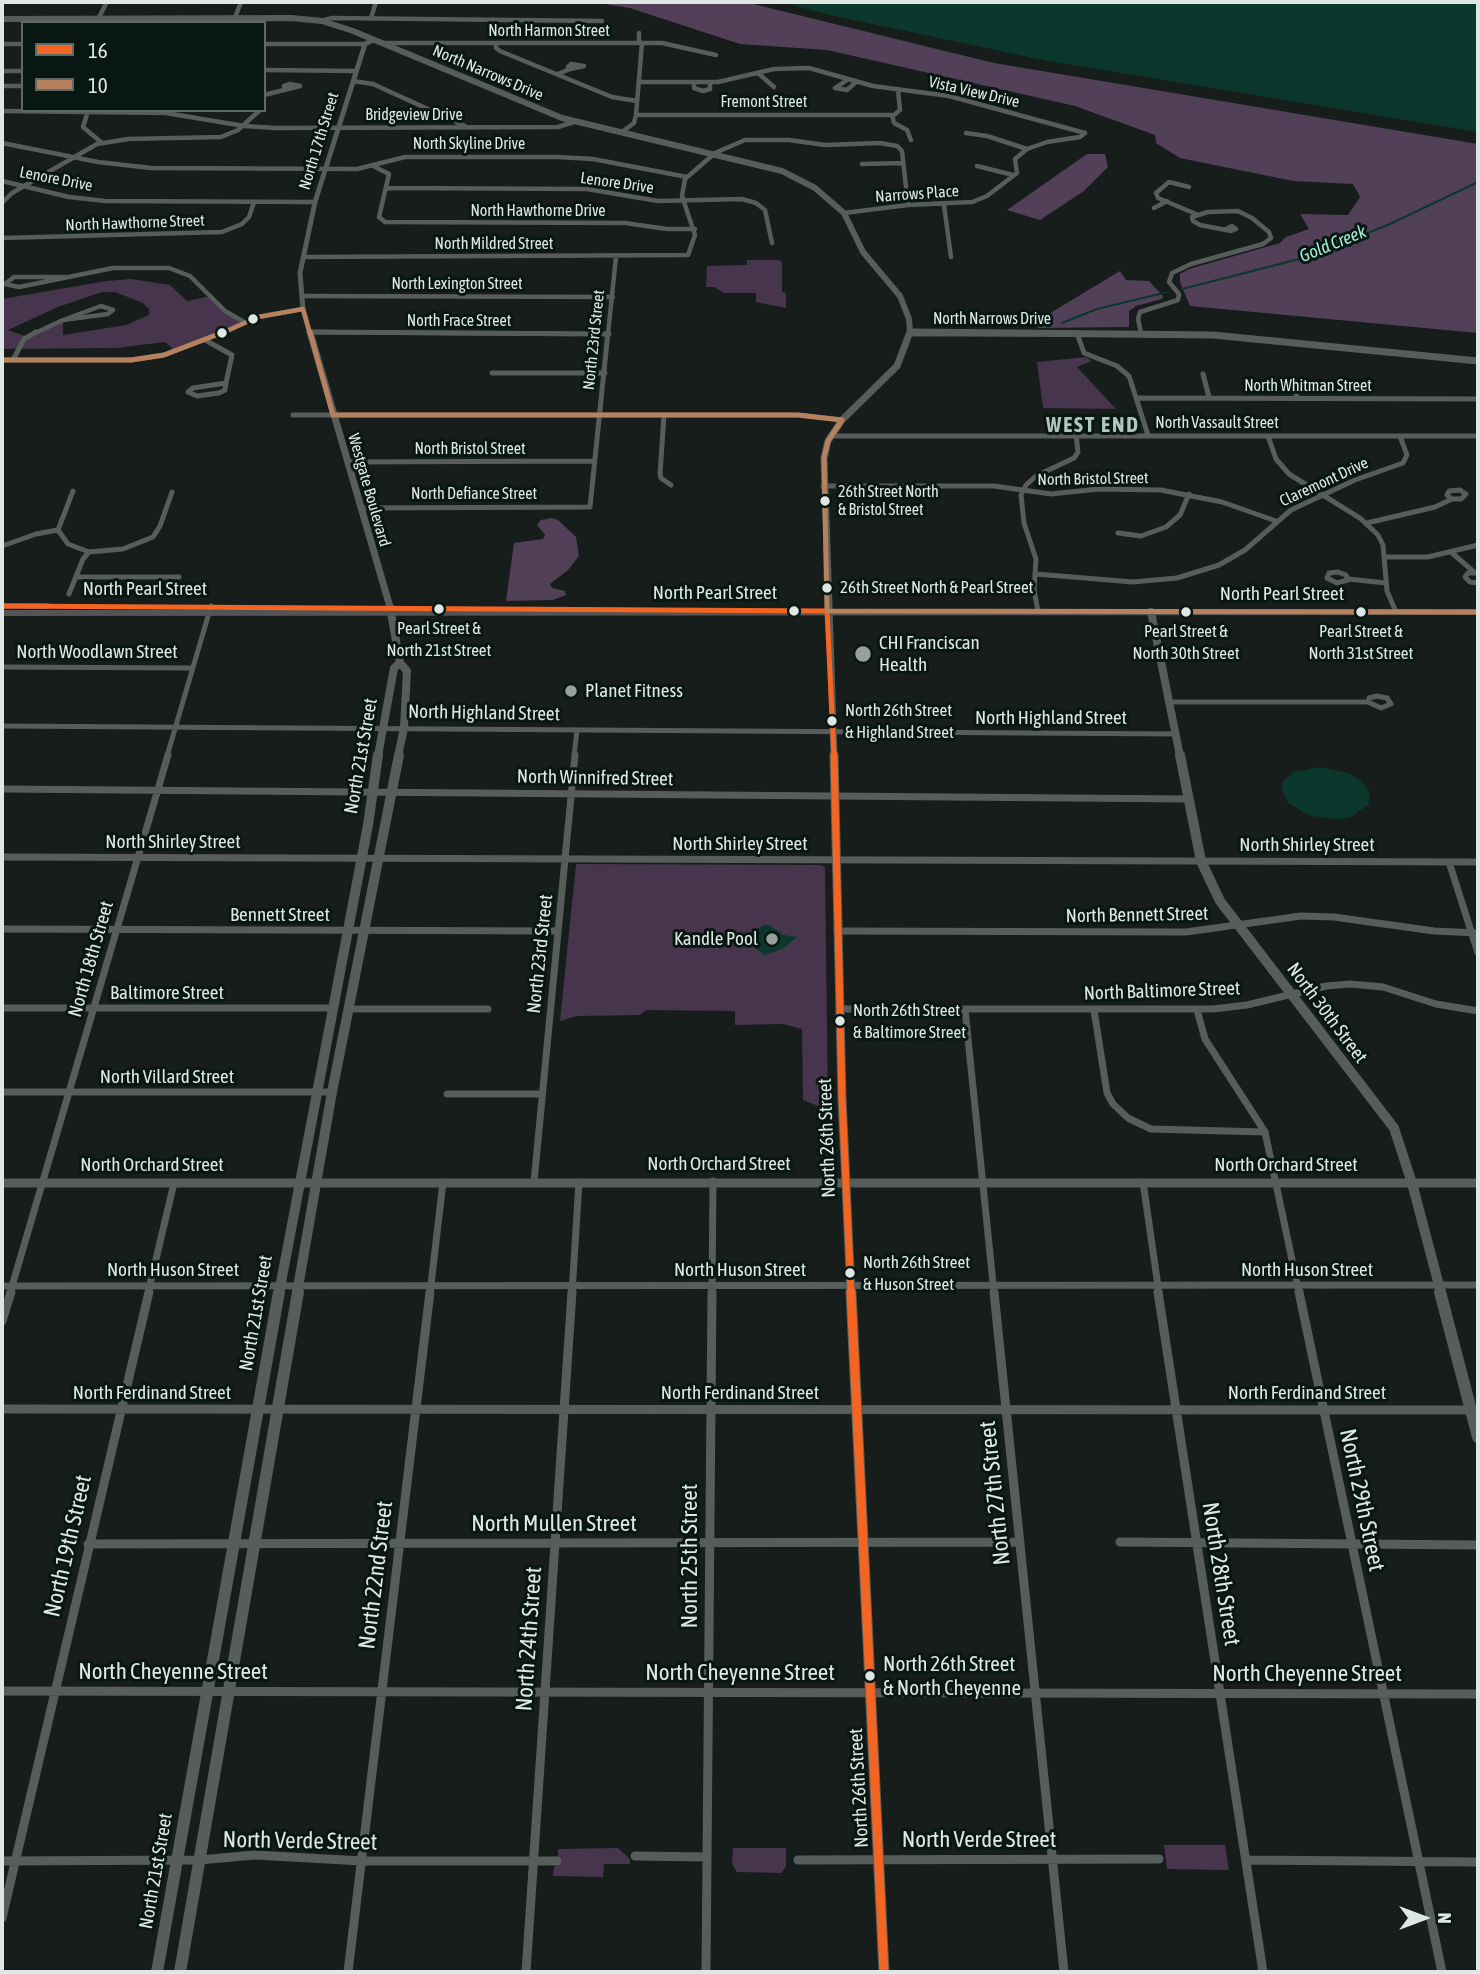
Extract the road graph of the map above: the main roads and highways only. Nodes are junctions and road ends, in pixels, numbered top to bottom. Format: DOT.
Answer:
graph roads {
  1 [pos="2,19"];
  2 [pos="234,20"];
  3 [pos="97,21"];
  4 [pos="910,332"];
  5 [pos="2,606"];
  6 [pos="210,610"];
  7 [pos="390,610"];
  8 [pos="1151,612"];
  9 [pos="1478,612"];
  10 [pos="2,613"];
  11 [pos="400,663"];
  12 [pos="1474,1410"];
  13 [pos="1478,1437"];
  14 [pos="157,1972"];
  15 [pos="180,1972"];
  1 -- 3 [label="main road, North Narrows Drive"];
  2 -- 3 [label="main road, North Narrows Drive"];
  2 -- 4 [label="main road, North Narrows Drive"];
  5 -- 6 [label="main road, North Pearl Street"];
  6 -- 7 [label="main road, North Pearl Street"];
  6 -- 10 [label="main road, North Pearl Street"];
  7 -- 8 [label="main road, North Pearl Street"];
  7 -- 11 [label="main road, North 21st Street"];
  8 -- 9 [label="main road, North Pearl Street"];
  8 -- 12 [label="main road, North 30th Street"];
  11 -- 14 [label="main road, North 21st Street"];
  11 -- 15 [label="main road, North 21st Street"];
  12 -- 13 [label="main road, North 30th Street"];
}
